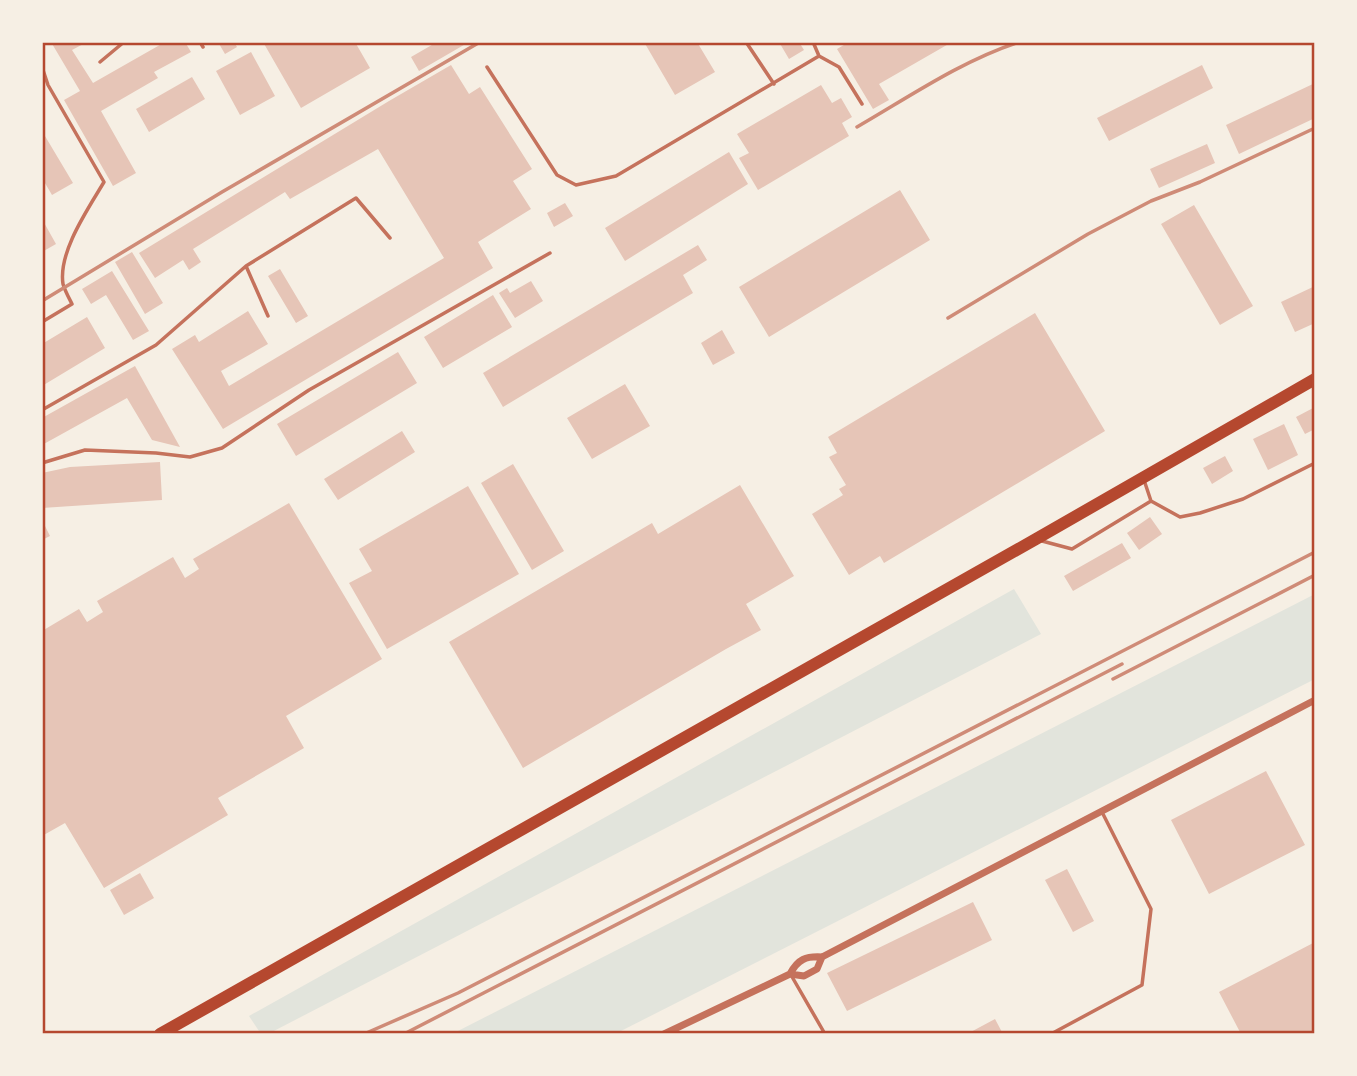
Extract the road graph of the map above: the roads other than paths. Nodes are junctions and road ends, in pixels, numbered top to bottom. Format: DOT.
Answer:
graph roads {
  1 [pos="124,42"];
  2 [pos="200,42"];
  3 [pos="746,42"];
  4 [pos="813,42"];
  5 [pos="203,47"];
  6 [pos="819,56"];
  7 [pos="100,62"];
  8 [pos="42,67"];
  9 [pos="487,67"];
  10 [pos="774,84"];
  11 [pos="862,104"];
  12 [pos="390,238"];
  13 [pos="550,253"];
  14 [pos="246,266"];
  15 [pos="268,316"];
  16 [pos="42,322"];
  17 [pos="1315,379"];
  18 [pos="42,410"];
  19 [pos="42,463"];
  20 [pos="1315,463"];
  21 [pos="1142,477"];
  22 [pos="1151,501"];
  23 [pos="1036,539"];
  24 [pos="1315,700"];
  25 [pos="1102,812"];
  26 [pos="822,957"];
  27 [pos="790,974"];
  28 [pos="160,1034"];
  29 [pos="664,1034"];
  30 [pos="825,1034"];
  31 [pos="1051,1034"];
  1 -- 7 [label="lane"];
  2 -- 5 [label="lane"];
  3 -- 10 [label="lane"];
  4 -- 6 [label="lane"];
  6 -- 10 [label="lane"];
  6 -- 11 [label="lane"];
  8 -- 16 [label="lane"];
  9 -- 10 [label="lane"];
  12 -- 14 [label="lane"];
  13 -- 19 [label="lane"];
  14 -- 15 [label="lane"];
  14 -- 18 [label="lane"];
  17 -- 21 [label="highway"];
  20 -- 22 [label="lane"];
  21 -- 22 [label="lane"];
  21 -- 23 [label="highway"];
  22 -- 23 [label="lane"];
  23 -- 28 [label="highway"];
  24 -- 25 [label="street"];
  25 -- 26 [label="street"];
  25 -- 31 [label="lane"];
  26 -- 27 [label="street"];
  26 -- 27 [label="street"];
  27 -- 29 [label="street"];
  27 -- 30 [label="lane"];
}
